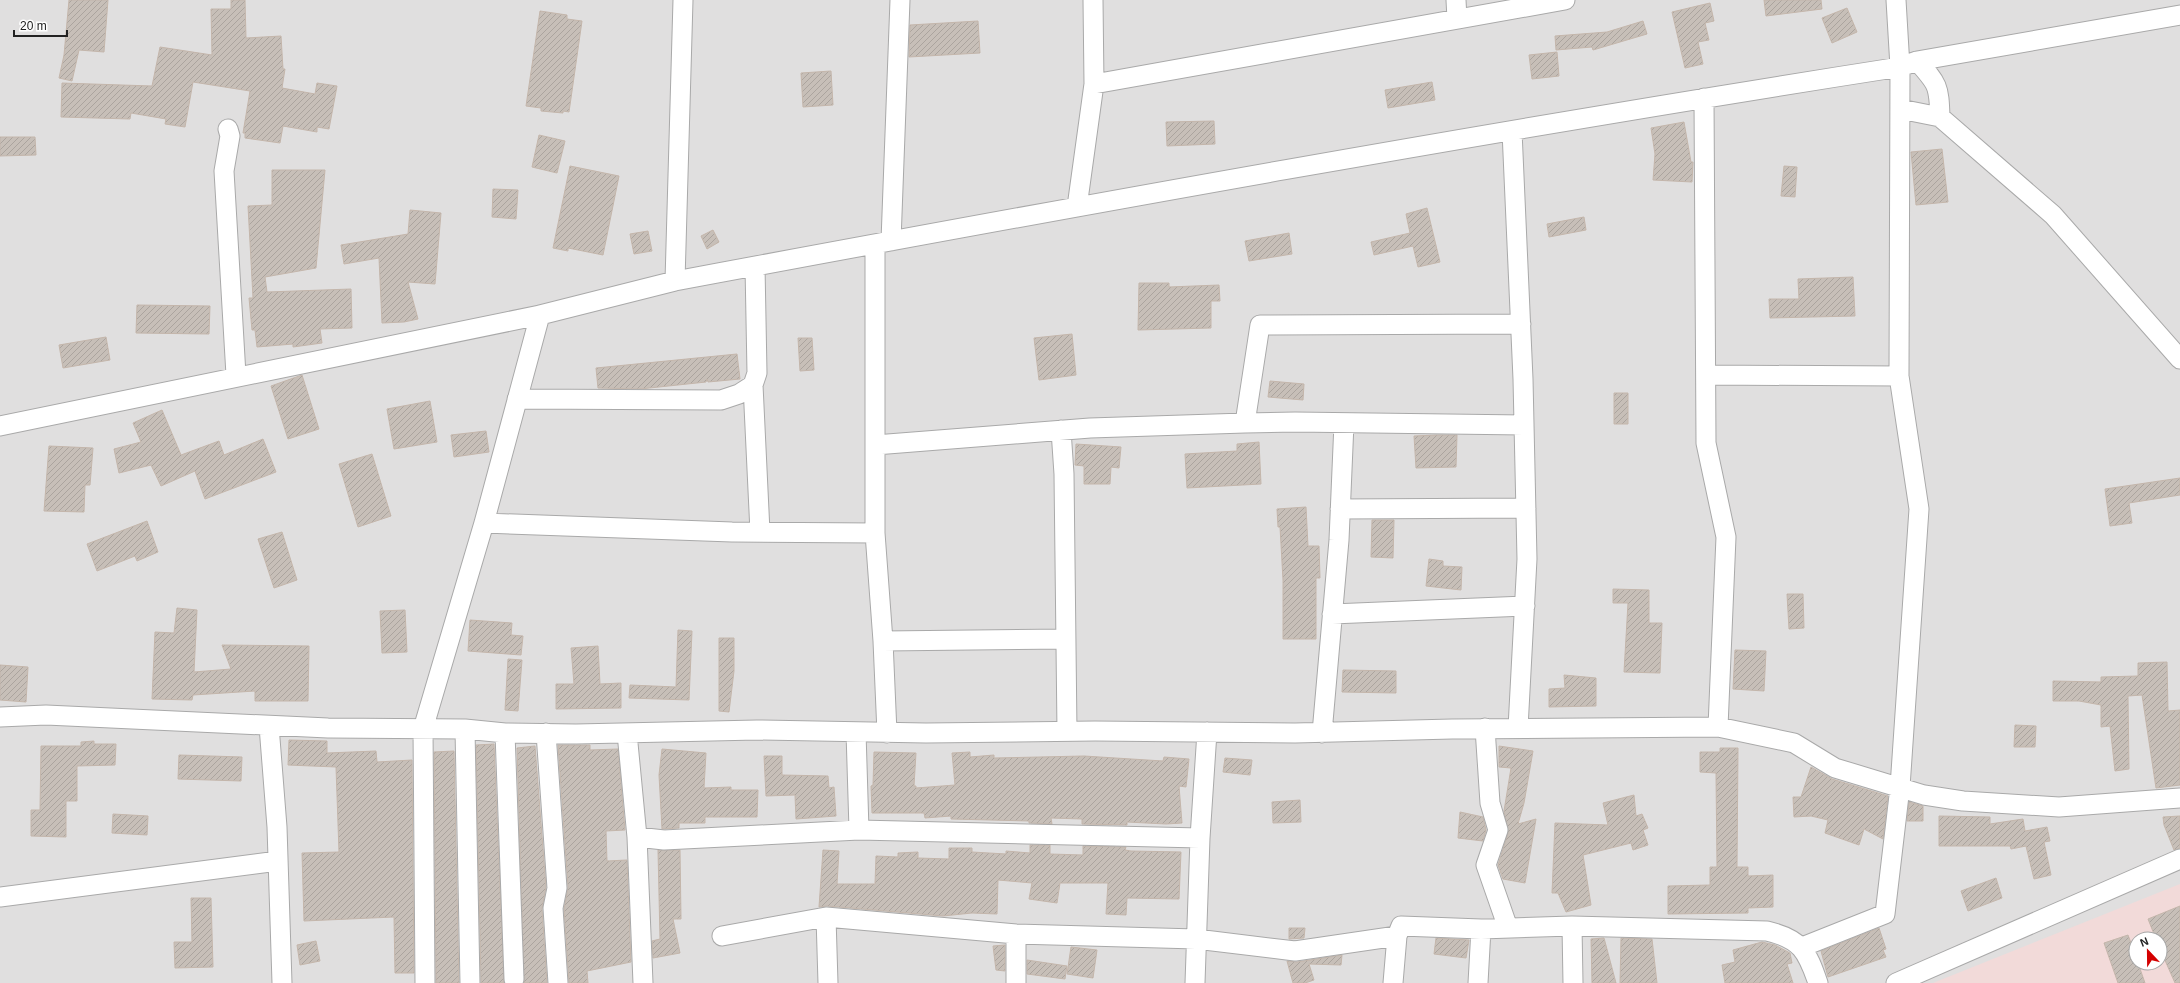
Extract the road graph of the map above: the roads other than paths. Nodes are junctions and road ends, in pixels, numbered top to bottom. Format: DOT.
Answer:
graph roads {
  1 [pos="683,0"];
  2 [pos="900,0"];
  3 [pos="1093,0"];
  4 [pos="1456,0"];
  5 [pos="1565,0"];
  6 [pos="1896,0"];
  7 [pos="2180,15"];
  8 [pos="1457,19"];
  9 [pos="1908,64"];
  10 [pos="1094,84"];
  11 [pos="1704,98"];
  12 [pos="1900,109"];
  13 [pos="1940,117"];
  14 [pos="228,129"];
  15 [pos="1512,131"];
  16 [pos="1077,207"];
  17 [pos="883,242"];
  18 [pos="755,266"];
  19 [pos="675,281"];
  20 [pos="540,314"];
  21 [pos="1521,324"];
  22 [pos="2180,359"];
  23 [pos="1706,375"];
  24 [pos="236,376"];
  25 [pos="1900,376"];
  26 [pos="753,385"];
  27 [pos="517,399"];
  28 [pos="1344,422"];
  29 [pos="1245,423"];
  30 [pos="0,426"];
  31 [pos="1524,426"];
  32 [pos="1061,430"];
  33 [pos="875,445"];
  34 [pos="1526,508"];
  35 [pos="1340,509"];
  36 [pos="484,523"];
  37 [pos="760,532"];
  38 [pos="875,533"];
  39 [pos="1524,606"];
  40 [pos="1332,614"];
  41 [pos="1066,639"];
  42 [pos="883,641"];
  43 [pos="0,717"];
  44 [pos="270,726"];
  45 [pos="1718,727"];
  46 [pos="1484,728"];
  47 [pos="1518,728"];
  48 [pos="423,729"];
  49 [pos="465,729"];
  50 [pos="1067,731"];
  51 [pos="856,732"];
  52 [pos="1207,732"];
  53 [pos="506,733"];
  54 [pos="546,733"];
  55 [pos="627,733"];
  56 [pos="887,733"];
  57 [pos="1322,733"];
  58 [pos="1900,787"];
  59 [pos="2180,798"];
  60 [pos="859,830"];
  61 [pos="637,837"];
  62 [pos="1200,838"];
  63 [pos="2180,859"];
  64 [pos="278,861"];
  65 [pos="0,897"];
  66 [pos="826,917"];
  67 [pos="1572,926"];
  68 [pos="1508,928"];
  69 [pos="1481,929"];
  70 [pos="1016,934"];
  71 [pos="722,936"];
  72 [pos="1397,936"];
  73 [pos="1196,939"];
  74 [pos="1802,947"];
  75 [pos="514,979"];
  76 [pos="282,983"];
  77 [pos="425,983"];
  78 [pos="470,983"];
  79 [pos="558,983"];
  80 [pos="643,983"];
  81 [pos="828,983"];
  82 [pos="1016,983"];
  83 [pos="1195,983"];
  84 [pos="1393,983"];
  85 [pos="1478,983"];
  86 [pos="1573,983"];
  87 [pos="1818,983"];
  88 [pos="1896,983"];
  1 -- 19 [label="street"];
  2 -- 17 [label="street"];
  3 -- 10 [label="street"];
  4 -- 8 [label="street"];
  5 -- 8 [label="street"];
  6 -- 9 [label="street"];
  7 -- 9 [label="street"];
  8 -- 10 [label="street"];
  9 -- 11 [label="street"];
  9 -- 12 [label="street"];
  9 -- 13 [label="street"];
  10 -- 16 [label="street"];
  11 -- 15 [label="street"];
  11 -- 23 [label="street"];
  12 -- 13 [label="street"];
  12 -- 25 [label="street"];
  13 -- 22 [label="street"];
  14 -- 24 [label="street"];
  15 -- 16 [label="street"];
  15 -- 21 [label="street"];
  16 -- 17 [label="street"];
  17 -- 18 [label="street"];
  17 -- 33 [label="street"];
  18 -- 19 [label="street"];
  18 -- 26 [label="street"];
  19 -- 20 [label="street"];
  20 -- 24 [label="street"];
  20 -- 27 [label="street"];
  21 -- 29 [label="street"];
  21 -- 31 [label="street"];
  23 -- 25 [label="street"];
  23 -- 45 [label="street"];
  24 -- 30 [label="street"];
  25 -- 58 [label="street"];
  26 -- 27 [label="street"];
  26 -- 37 [label="street"];
  27 -- 36 [label="street"];
  28 -- 29 [label="street"];
  28 -- 31 [label="street"];
  28 -- 35 [label="street"];
  29 -- 32 [label="street"];
  31 -- 34 [label="street"];
  32 -- 33 [label="street"];
  32 -- 41 [label="street"];
  33 -- 38 [label="street"];
  34 -- 35 [label="street"];
  34 -- 39 [label="street"];
  35 -- 40 [label="street"];
  36 -- 37 [label="street"];
  36 -- 48 [label="street"];
  37 -- 38 [label="street"];
  38 -- 42 [label="street"];
  39 -- 40 [label="street"];
  39 -- 47 [label="street"];
  40 -- 57 [label="street"];
  41 -- 42 [label="street"];
  41 -- 50 [label="street"];
  42 -- 56 [label="street"];
  43 -- 44 [label="street"];
  44 -- 48 [label="street"];
  44 -- 64 [label="street"];
  45 -- 47 [label="street"];
  45 -- 58 [label="street"];
  46 -- 47 [label="street"];
  46 -- 57 [label="street"];
  46 -- 68 [label="street"];
  48 -- 49 [label="street"];
  48 -- 77 [label="street"];
  49 -- 53 [label="street"];
  49 -- 78 [label="street"];
  50 -- 52 [label="street"];
  50 -- 56 [label="street"];
  51 -- 55 [label="street"];
  51 -- 56 [label="street"];
  51 -- 60 [label="street"];
  52 -- 57 [label="street"];
  52 -- 62 [label="street"];
  53 -- 54 [label="street"];
  53 -- 75 [label="street"];
  54 -- 55 [label="street"];
  54 -- 79 [label="street"];
  55 -- 61 [label="street"];
  58 -- 59 [label="street"];
  58 -- 74 [label="street"];
  60 -- 61 [label="street"];
  60 -- 62 [label="street"];
  61 -- 80 [label="street"];
  62 -- 73 [label="street"];
  63 -- 88 [label="street"];
  64 -- 65 [label="street"];
  64 -- 76 [label="street"];
  66 -- 70 [label="street"];
  66 -- 71 [label="street"];
  66 -- 81 [label="street"];
  67 -- 68 [label="street"];
  67 -- 74 [label="street"];
  67 -- 86 [label="street"];
  68 -- 69 [label="street"];
  69 -- 72 [label="street"];
  69 -- 85 [label="street"];
  70 -- 73 [label="street"];
  70 -- 82 [label="street"];
  72 -- 73 [label="street"];
  72 -- 84 [label="street"];
  73 -- 83 [label="street"];
  74 -- 87 [label="street"];
}
